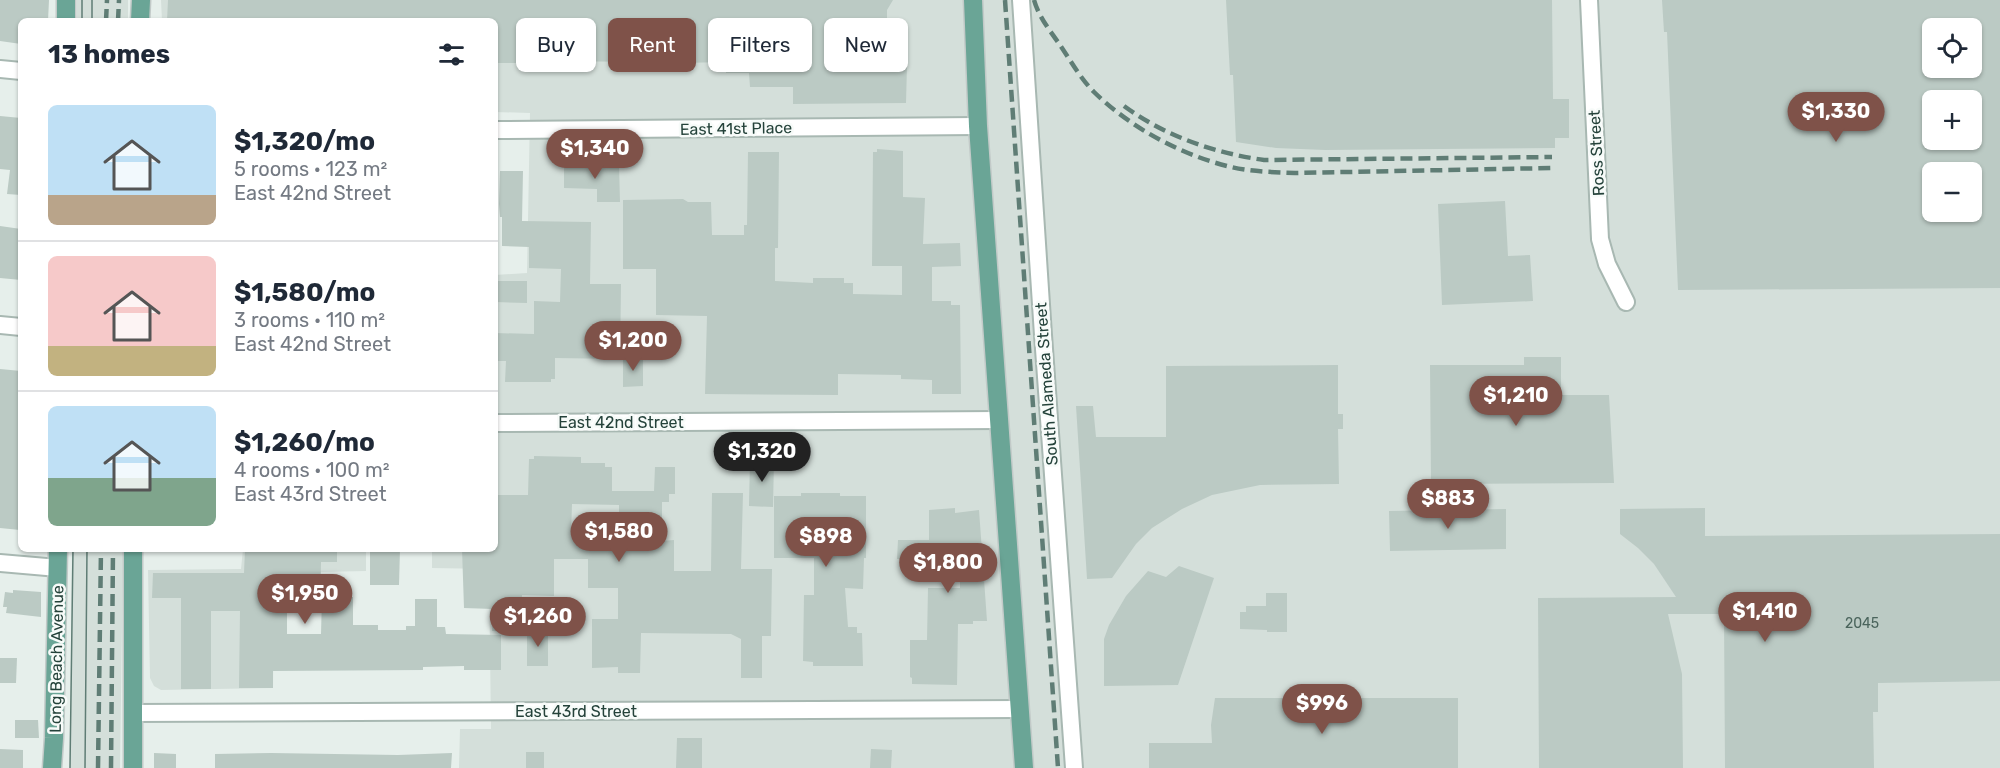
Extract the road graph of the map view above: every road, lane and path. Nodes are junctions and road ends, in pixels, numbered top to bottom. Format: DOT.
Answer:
graph roads {
  1 [pos="66,0"];
  2 [pos="141,0"];
  3 [pos="973,0"];
  4 [pos="1021,0"];
  5 [pos="1589,0"];
  6 [pos="66,18"];
  7 [pos="140,18"];
  8 [pos="0,69"];
  9 [pos="18,71"];
  10 [pos="978,126"];
  11 [pos="498,130"];
  12 [pos="1626,302"];
  13 [pos="0,325"];
  14 [pos="18,327"];
  15 [pos="999,420"];
  16 [pos="498,423"];
  17 [pos="58,552"];
  18 [pos="133,552"];
  19 [pos="0,563"];
  20 [pos="58,568"];
  21 [pos="1020,709"];
  22 [pos="133,713"];
  23 [pos="51,768"];
  24 [pos="133,768"];
  25 [pos="1024,768"];
  26 [pos="1074,768"];
  1 -- 6 [label="main road"];
  2 -- 7 [label="main road"];
  3 -- 10 [label="main road"];
  4 -- 26 [label="street, South Alameda Street"];
  5 -- 12 [label="street, Ross Street"];
  8 -- 9 [label="street"];
  10 -- 11 [label="street, East 41st Place"];
  10 -- 15 [label="main road"];
  13 -- 14 [label="street"];
  15 -- 16 [label="street, East 42nd Street"];
  15 -- 21 [label="main road"];
  17 -- 20 [label="main road, Long Beach Avenue"];
  18 -- 22 [label="main road"];
  19 -- 20 [label="street"];
  20 -- 23 [label="main road, Long Beach Avenue"];
  21 -- 22 [label="street, East 43rd Street"];
  21 -- 25 [label="main road"];
  22 -- 24 [label="main road"];
}
